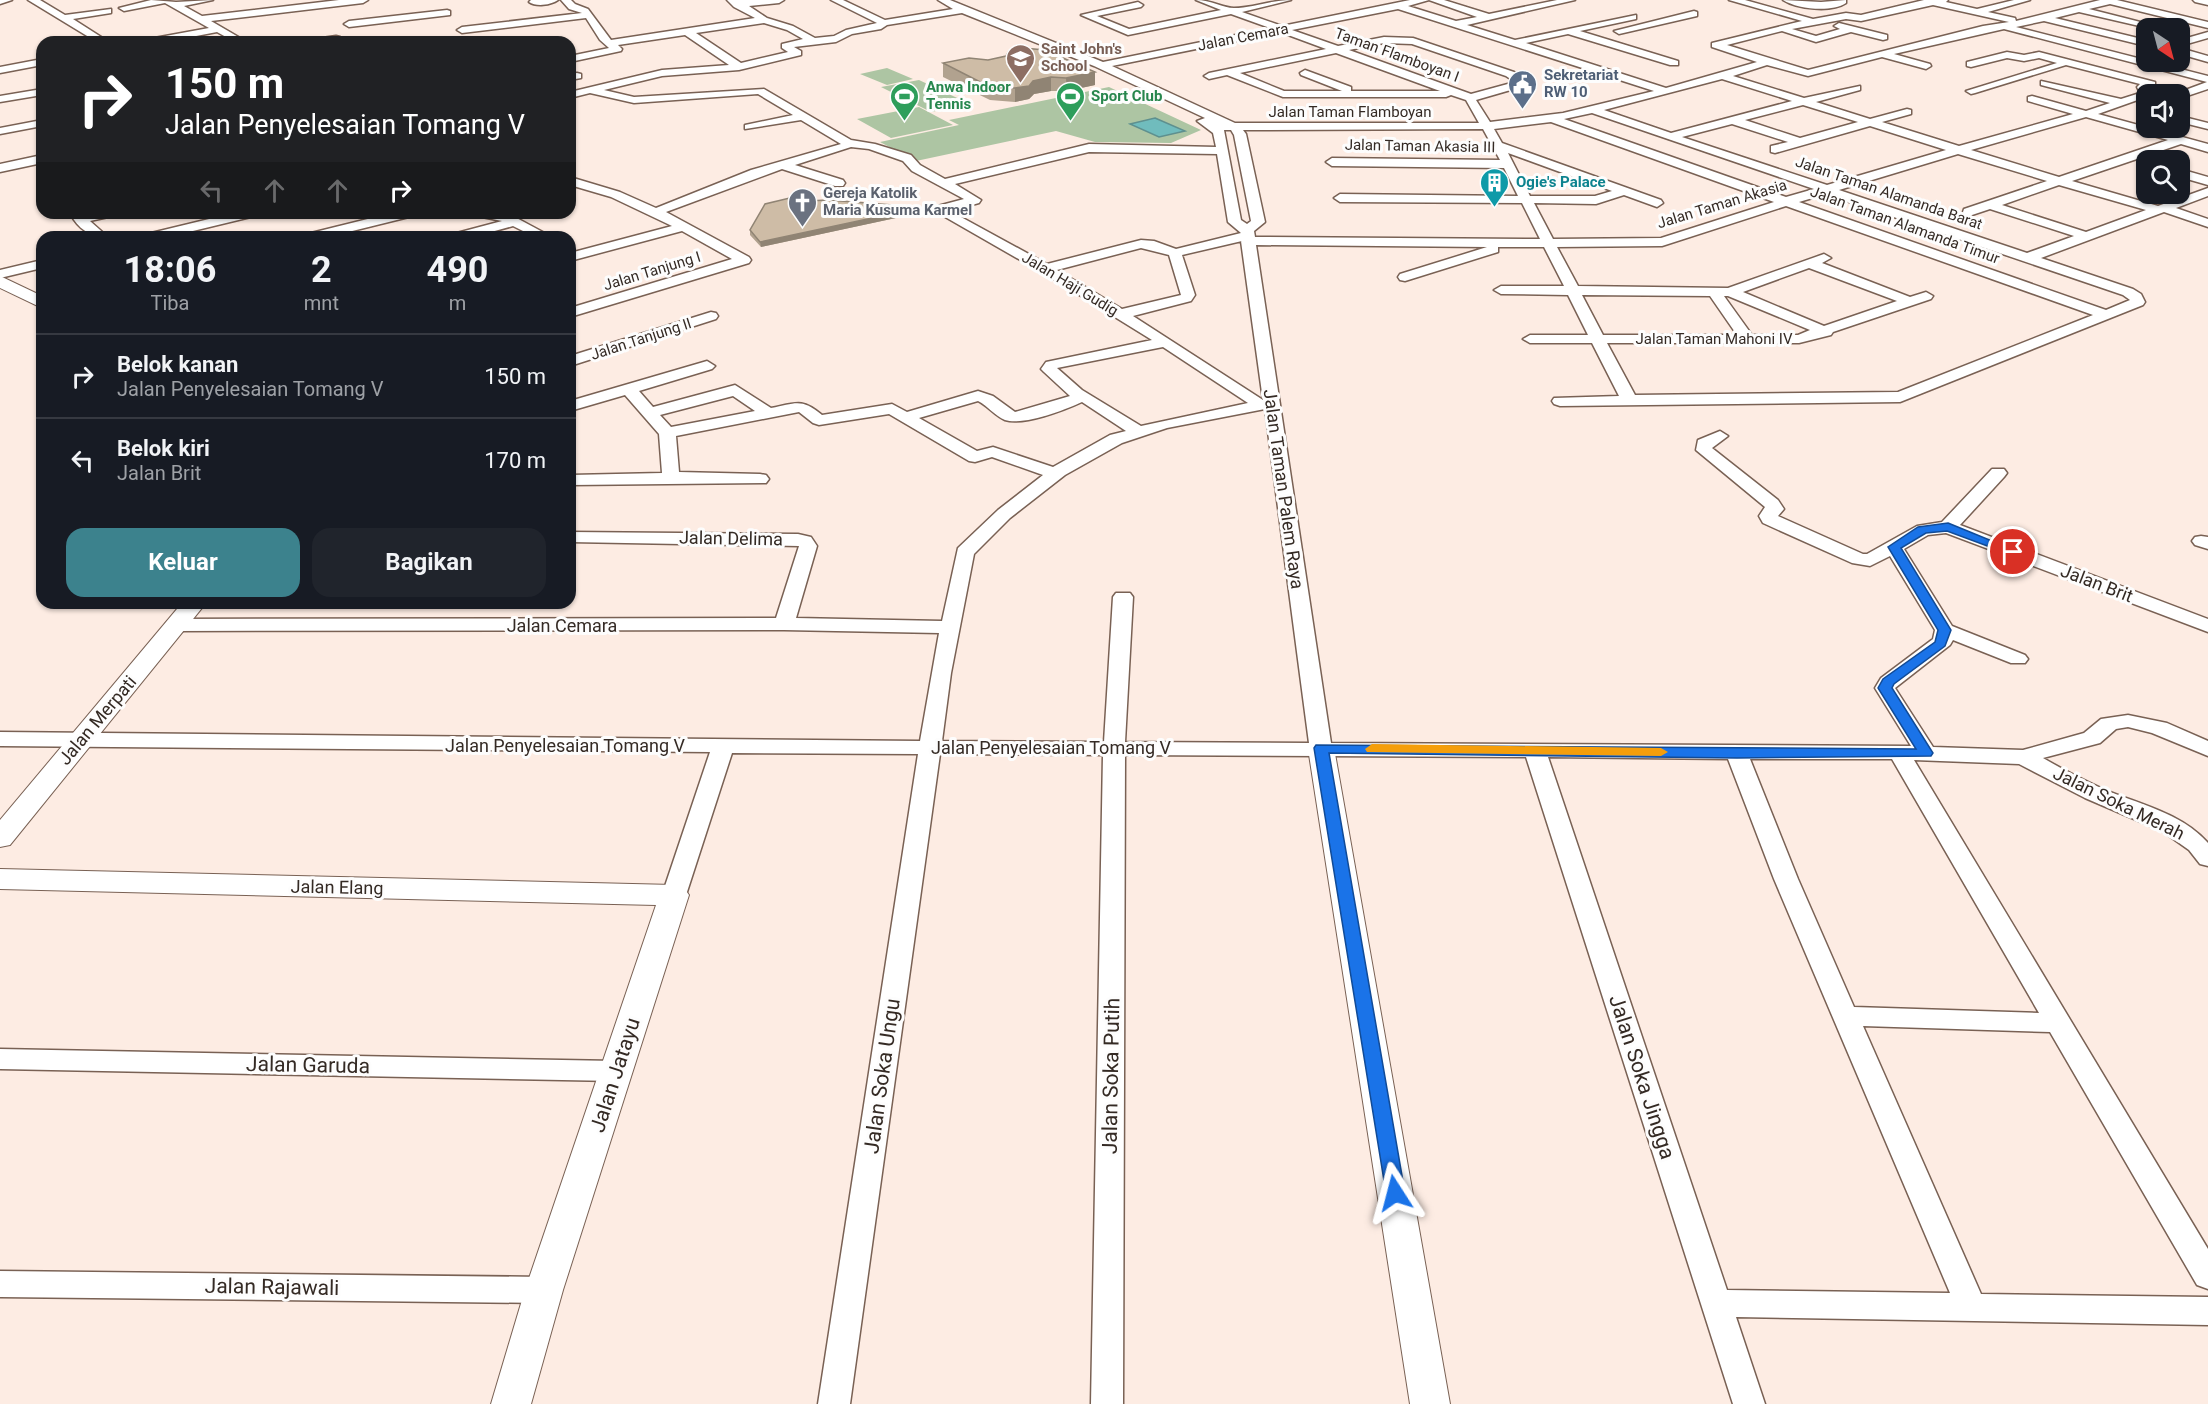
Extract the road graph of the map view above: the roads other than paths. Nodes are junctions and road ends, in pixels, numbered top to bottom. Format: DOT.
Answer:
graph roads {
  1 [pos="7,0"];
  2 [pos="33,0"];
  3 [pos="208,0"];
  4 [pos="363,0"];
  5 [pos="443,0"];
  6 [pos="553,0"];
  7 [pos="566,0"];
  8 [pos="779,0"];
  9 [pos="836,0"];
  10 [pos="943,0"];
  11 [pos="1201,0"];
  12 [pos="1381,0"];
  13 [pos="1424,0"];
  14 [pos="1434,0"];
  15 [pos="1570,0"];
  16 [pos="1734,0"];
  17 [pos="1788,0"];
  18 [pos="1841,0"];
  19 [pos="2159,0"];
  20 [pos="2198,0"];
  21 [pos="0,1"];
  22 [pos="342,1"];
  23 [pos="1285,1"];
  24 [pos="1934,1"];
  25 [pos="2024,1"];
  26 [pos="2108,1"];
  27 [pos="169,2"];
  28 [pos="2208,2"];
  29 [pos="534,3"];
  30 [pos="734,3"];
  31 [pos="1138,5"];
  32 [pos="1399,6"];
  33 [pos="2131,6"];
  34 [pos="124,8"];
  35 [pos="1900,8"];
  36 [pos="2077,9"];
  37 [pos="108,10"];
  38 [pos="1232,11"];
  39 [pos="966,12"];
  40 [pos="1977,12"];
  41 [pos="2042,12"];
  42 [pos="447,13"];
  43 [pos="1694,14"];
  44 [pos="589,15"];
  45 [pos="2208,15"];
  46 [pos="1931,16"];
  47 [pos="1488,17"];
  48 [pos="1633,17"];
  49 [pos="63,18"];
  50 [pos="2180,18"];
  51 [pos="201,19"];
  52 [pos="764,20"];
  53 [pos="2190,20"];
  54 [pos="2190,20"];
  55 [pos="1822,22"];
  56 [pos="2024,23"];
  57 [pos="2136,23"];
  58 [pos="349,24"];
  59 [pos="884,24"];
  60 [pos="1456,24"];
  61 [pos="1962,24"];
  62 [pos="2208,25"];
  63 [pos="2001,26"];
  64 [pos="1780,28"];
  65 [pos="219,29"];
  66 [pos="1851,29"];
  67 [pos="462,30"];
  68 [pos="1283,30"];
  69 [pos="1983,30"];
  70 [pos="1569,31"];
  71 [pos="688,33"];
  72 [pos="94,36"];
  73 [pos="181,36"];
  74 [pos="231,36"];
  75 [pos="466,36"];
  76 [pos="1591,37"];
  77 [pos="1883,37"];
  78 [pos="2136,40"];
  79 [pos="815,42"];
  80 [pos="609,43"];
  81 [pos="1513,43"];
  82 [pos="1338,49"];
  83 [pos="1671,51"];
  84 [pos="1881,54"];
  85 [pos="2190,54"];
  86 [pos="1652,56"];
  87 [pos="2136,56"];
  88 [pos="576,58"];
  89 [pos="2129,58"];
  90 [pos="2208,58"];
  91 [pos="1767,62"];
  92 [pos="36,63"];
  93 [pos="1674,63"];
  94 [pos="2070,63"];
  95 [pos="1971,64"];
  96 [pos="1101,65"];
  97 [pos="1926,66"];
  98 [pos="2,67"];
  99 [pos="739,67"];
  100 [pos="1086,68"];
  101 [pos="1228,72"];
  102 [pos="1305,73"];
  103 [pos="1732,74"];
  104 [pos="2078,74"];
  105 [pos="1209,76"];
  106 [pos="576,78"];
  107 [pos="2208,79"];
  108 [pos="1329,82"];
  109 [pos="2045,83"];
  110 [pos="2151,84"];
  111 [pos="1856,88"];
  112 [pos="2206,88"];
  113 [pos="2136,89"];
  114 [pos="593,90"];
  115 [pos="1666,91"];
  116 [pos="1971,91"];
  117 [pos="2190,92"];
  118 [pos="36,93"];
  119 [pos="1279,93"];
  120 [pos="1358,93"];
  121 [pos="576,94"];
  122 [pos="1466,96"];
  123 [pos="2136,98"];
  124 [pos="0,99"];
  125 [pos="2032,99"];
  126 [pos="1803,101"];
  127 [pos="2122,103"];
  128 [pos="2136,106"];
  129 [pos="1593,110"];
  130 [pos="1907,112"];
  131 [pos="2086,114"];
  132 [pos="806,116"];
  133 [pos="1555,120"];
  134 [pos="1733,120"];
  135 [pos="2190,121"];
  136 [pos="1870,122"];
  137 [pos="36,124"];
  138 [pos="1486,126"];
  139 [pos="2208,126"];
  140 [pos="749,127"];
  141 [pos="1214,127"];
  142 [pos="1235,128"];
  143 [pos="0,131"];
  144 [pos="1671,136"];
  145 [pos="2181,140"];
  146 [pos="1800,142"];
  147 [pos="848,143"];
  148 [pos="1498,145"];
  149 [pos="2208,148"];
  150 [pos="1775,149"];
  151 [pos="1958,150"];
  152 [pos="1222,151"];
  153 [pos="2129,158"];
  154 [pos="36,160"];
  155 [pos="2136,160"];
  156 [pos="1332,162"];
  157 [pos="1507,164"];
  158 [pos="782,165"];
  159 [pos="0,168"];
  160 [pos="2190,175"];
  161 [pos="2208,181"];
  162 [pos="576,182"];
  163 [pos="2061,182"];
  164 [pos="839,183"];
  165 [pos="943,183"];
  166 [pos="1230,186"];
  167 [pos="1249,186"];
  168 [pos="1826,189"];
  169 [pos="1624,191"];
  170 [pos="2208,192"];
  171 [pos="1340,198"];
  172 [pos="1526,200"];
  173 [pos="1788,201"];
  174 [pos="1657,203"];
  175 [pos="1990,205"];
  176 [pos="2162,209"];
  177 [pos="656,212"];
  178 [pos="1970,212"];
  179 [pos="81,219"];
  180 [pos="226,219"];
  181 [pos="384,219"];
  182 [pos="504,219"];
  183 [pos="515,222"];
  184 [pos="2208,223"];
  185 [pos="682,227"];
  186 [pos="94,231"];
  187 [pos="176,231"];
  188 [pos="336,231"];
  189 [pos="481,231"];
  190 [pos="532,231"];
  191 [pos="1248,235"];
  192 [pos="2086,236"];
  193 [pos="1510,243"];
  194 [pos="1548,243"];
  195 [pos="1175,253"];
  196 [pos="576,254"];
  197 [pos="1824,258"];
  198 [pos="2027,258"];
  199 [pos="1809,263"];
  200 [pos="36,265"];
  201 [pos="1044,269"];
  202 [pos="0,274"];
  203 [pos="1405,277"];
  204 [pos="0,281"];
  205 [pos="1500,290"];
  206 [pos="1573,291"];
  207 [pos="1714,292"];
  208 [pos="1730,292"];
  209 [pos="1926,296"];
  210 [pos="36,300"];
  211 [pos="1909,301"];
  212 [pos="576,311"];
  213 [pos="1120,314"];
  214 [pos="2107,315"];
  215 [pos="711,316"];
  216 [pos="1826,332"];
  217 [pos="1530,339"];
  218 [pos="1598,339"];
  219 [pos="1748,339"];
  220 [pos="1167,342"];
  221 [pos="576,359"];
  222 [pos="707,366"];
  223 [pos="628,388"];
  224 [pos="1080,394"];
  225 [pos="1629,400"];
  226 [pos="1560,401"];
  227 [pos="576,404"];
  228 [pos="1264,404"];
  229 [pos="767,412"];
  230 [pos="651,413"];
  231 [pos="906,417"];
  232 [pos="1138,431"];
  233 [pos="667,433"];
  234 [pos="1720,436"];
  235 [pos="1998,473"];
  236 [pos="1055,474"];
  237 [pos="669,477"];
  238 [pos="760,479"];
  239 [pos="576,480"];
  240 [pos="1948,527"];
  241 [pos="576,537"];
  242 [pos="1894,547"];
  243 [pos="1123,597"];
  244 [pos="189,609"];
  245 [pos="784,624"];
  246 [pos="176,625"];
  247 [pos="2208,626"];
  248 [pos="949,627"];
  249 [pos="1945,630"];
  250 [pos="2018,659"];
  251 [pos="0,738"];
  252 [pos="79,741"];
  253 [pos="723,746"];
  254 [pos="930,747"];
  255 [pos="1114,748"];
  256 [pos="1322,748"];
  257 [pos="2208,749"];
  258 [pos="1535,750"];
  259 [pos="1737,753"];
  260 [pos="1899,753"];
  261 [pos="1926,753"];
  262 [pos="2023,757"];
  263 [pos="0,838"];
  264 [pos="2208,858"];
  265 [pos="0,879"];
  266 [pos="674,895"];
  267 [pos="1845,1016"];
  268 [pos="2058,1023"];
  269 [pos="0,1059"];
  270 [pos="616,1071"];
  271 [pos="2208,1276"];
  272 [pos="0,1284"];
  273 [pos="544,1290"];
  274 [pos="1716,1304"];
  275 [pos="1971,1307"];
  276 [pos="2208,1311"];
  277 [pos="511,1404"];
  278 [pos="834,1404"];
  279 [pos="1107,1404"];
  280 [pos="1430,1404"];
  281 [pos="1749,1404"];
  1 -- 21 [label="street"];
  2 -- 49 [label="street"];
  3 -- 27 [label="street"];
  4 -- 22 [label="street"];
  5 -- 42 [label="street"];
  6 -- 29 [label="street"];
  7 -- 44 [label="street"];
  8 -- 30 [label="street"];
  9 -- 59 [label="street"];
  10 -- 39 [label="street"];
  11 -- 38 [label="street, Taman Flamboyan I"];
  12 -- 32 [label="street"];
  13 -- 32 [label="street, Jalan Cemara"];
  14 -- 47 [label="street"];
  15 -- 47 [label="street"];
  16 -- 55 [label="street"];
  17 -- 18 [label="street"];
  19 -- 33 [label="street"];
  20 -- 28 [label="street"];
  22 -- 51 [label="street"];
  23 -- 38 [label="street"];
  24 -- 35 [label="street"];
  24 -- 40 [label="street"];
  25 -- 40 [label="street"];
  26 -- 33 [label="street"];
  26 -- 36 [label="street"];
  27 -- 34 [label="street"];
  27 -- 51 [label="street"];
  30 -- 52 [label="street"];
  31 -- 38 [label="street"];
  32 -- 60 [label="street"];
  32 -- 68 [label="street, Jalan Cemara"];
  33 -- 50 [label="street"];
  35 -- 46 [label="street"];
  35 -- 55 [label="street"];
  36 -- 41 [label="street"];
  36 -- 57 [label="street"];
  37 -- 49 [label="street"];
  38 -- 68 [label="street, Taman Flamboyan I"];
  39 -- 59 [label="street"];
  39 -- 96 [label="street"];
  39 -- 100 [label="street"];
  40 -- 56 [label="street"];
  41 -- 56 [label="street"];
  41 -- 78 [label="street"];
  42 -- 58 [label="street"];
  42 -- 67 [label="street"];
  43 -- 76 [label="street"];
  44 -- 67 [label="street"];
  44 -- 80 [label="street"];
  45 -- 53 [label="street"];
  47 -- 60 [label="street"];
  48 -- 70 [label="street"];
  49 -- 72 [label="street"];
  51 -- 65 [label="street"];
  52 -- 71 [label="street"];
  52 -- 79 [label="street"];
  54 -- 62 [label="street"];
  55 -- 64 [label="street"];
  55 -- 66 [label="street"];
  56 -- 63 [label="street"];
  59 -- 79 [label="street"];
  60 -- 81 [label="street"];
  61 -- 69 [label="street"];
  63 -- 69 [label="street"];
  63 -- 89 [label="street"];
  64 -- 66 [label="street"];
  64 -- 91 [label="street"];
  65 -- 73 [label="street"];
  65 -- 74 [label="street"];
  66 -- 77 [label="street"];
  67 -- 75 [label="street"];
  68 -- 82 [label="street, Taman Flamboyan I"];
  68 -- 96 [label="street, Jalan Cemara"];
  69 -- 84 [label="street"];
  70 -- 76 [label="street"];
  70 -- 81 [label="street"];
  71 -- 80 [label="street"];
  71 -- 99 [label="street"];
  76 -- 86 [label="street"];
  79 -- 99 [label="street"];
  80 -- 88 [label="street"];
  81 -- 115 [label="street"];
  82 -- 101 [label="street"];
  82 -- 122 [label="street, Taman Flamboyan I"];
  82 -- 122 [label="street"];
  83 -- 86 [label="street"];
  84 -- 91 [label="street"];
  84 -- 97 [label="street"];
  85 -- 90 [label="street"];
  86 -- 93 [label="street"];
  87 -- 89 [label="street"];
  89 -- 107 [label="street"];
  91 -- 103 [label="street"];
  92 -- 98 [label="street"];
  94 -- 95 [label="street"];
  94 -- 110 [label="street"];
  94 -- 116 [label="street"];
  96 -- 100 [label="street, Jalan Cemara"];
  96 -- 142 [label="street"];
  99 -- 114 [label="street"];
  100 -- 141 [label="street"];
  101 -- 105 [label="street"];
  101 -- 119 [label="street"];
  102 -- 108 [label="street"];
  103 -- 115 [label="street"];
  103 -- 126 [label="street"];
  104 -- 113 [label="street"];
  106 -- 114 [label="street"];
  108 -- 119 [label="street"];
  108 -- 120 [label="street"];
  109 -- 127 [label="street"];
  111 -- 126 [label="street"];
  112 -- 117 [label="street"];
  114 -- 121 [label="street"];
  114 -- 132 [label="street"];
  115 -- 129 [label="street"];
  118 -- 124 [label="street"];
  119 -- 120 [label="street"];
  120 -- 122 [label="street"];
  122 -- 138 [label="street, Taman Flamboyan I"];
  123 -- 127 [label="street, Jalan Taman Akasia"];
  125 -- 131 [label="street"];
  126 -- 134 [label="street"];
  126 -- 136 [label="street"];
  127 -- 128 [label="street"];
  127 -- 131 [label="street, Jalan Taman Akasia"];
  129 -- 133 [label="street"];
  129 -- 144 [label="street, Jalan Taman Alamanda Barat"];
  130 -- 136 [label="street"];
  131 -- 145 [label="street"];
  131 -- 151 [label="street, Jalan Taman Akasia"];
  132 -- 140 [label="street"];
  132 -- 147 [label="street"];
  133 -- 138 [label="street, Jalan Taman Flamboyan"];
  133 -- 173 [label="street, Jalan Taman Alamanda Timur"];
  134 -- 144 [label="street"];
  134 -- 146 [label="street"];
  135 -- 139 [label="street"];
  136 -- 146 [label="street"];
  136 -- 151 [label="street"];
  137 -- 143 [label="street"];
  138 -- 142 [label="street, Jalan Taman Flamboyan"];
  138 -- 148 [label="street, Taman Flamboyan I"];
  141 -- 142 [label="street, Jalan Taman Flamboyan"];
  141 -- 152 [label="street, Jalan Taman Palem Raya"];
  142 -- 167 [label="street, Jalan Taman Palem Raya"];
  144 -- 168 [label="street, Jalan Taman Alamanda Barat"];
  145 -- 149 [label="street"];
  145 -- 153 [label="street"];
  146 -- 150 [label="street"];
  147 -- 158 [label="street"];
  147 -- 165 [label="street"];
  148 -- 157 [label="street, Taman Flamboyan I"];
  148 -- 169 [label="street"];
  151 -- 163 [label="street"];
  151 -- 168 [label="street, Jalan Taman Akasia"];
  152 -- 165 [label="street"];
  152 -- 166 [label="street, Jalan Taman Palem Raya"];
  153 -- 155 [label="street"];
  153 -- 163 [label="street"];
  154 -- 159 [label="street"];
  156 -- 157 [label="street, Jalan Taman Akasia III"];
  157 -- 172 [label="street, Taman Flamboyan I"];
  158 -- 164 [label="street"];
  158 -- 177 [label="street"];
  160 -- 161 [label="street"];
  162 -- 177 [label="street"];
  163 -- 175 [label="street"];
  163 -- 176 [label="street"];
  165 -- 201 [label="street, Jalan Haji Gudig"];
  166 -- 167 [label="street"];
  166 -- 191 [label="street, Jalan Taman Palem Raya"];
  167 -- 191 [label="street, Jalan Taman Palem Raya"];
  168 -- 173 [label="street, Jalan Taman Akasia"];
  168 -- 198 [label="street, Jalan Taman Alamanda Barat"];
  169 -- 172 [label="street"];
  169 -- 174 [label="street"];
  170 -- 176 [label="street"];
  171 -- 172 [label="street"];
  172 -- 194 [label="street, Taman Flamboyan I"];
  173 -- 194 [label="street, Jalan Taman Akasia"];
  173 -- 214 [label="street, Jalan Taman Alamanda Timur"];
  175 -- 178 [label="street"];
  175 -- 192 [label="street"];
  176 -- 184 [label="street"];
  176 -- 192 [label="street"];
  177 -- 185 [label="street"];
  179 -- 186 [label="street"];
  180 -- 187 [label="street"];
  181 -- 188 [label="street"];
  182 -- 183 [label="street"];
  183 -- 189 [label="street"];
  183 -- 190 [label="street"];
  185 -- 196 [label="street"];
  185 -- 212 [label="street, Jalan Tanjung I"];
  191 -- 193 [label="street, Jalan Taman Akasia"];
  191 -- 195 [label="street, Jalan Taman Akasia"];
  191 -- 228 [label="street, Jalan Taman Palem Raya"];
  192 -- 198 [label="street"];
  193 -- 194 [label="street, Jalan Taman Akasia"];
  193 -- 203 [label="street"];
  194 -- 206 [label="street, Taman Flamboyan I"];
  195 -- 201 [label="street"];
  195 -- 213 [label="street"];
  197 -- 199 [label="street"];
  198 -- 214 [label="street, Jalan Taman Alamanda Barat"];
  199 -- 208 [label="street"];
  199 -- 211 [label="street"];
  200 -- 202 [label="street"];
  201 -- 213 [label="street, Jalan Haji Gudig"];
  204 -- 210 [label="street"];
  205 -- 206 [label="street"];
  206 -- 207 [label="street"];
  206 -- 218 [label="street, Taman Flamboyan I"];
  207 -- 208 [label="street"];
  207 -- 219 [label="street"];
  208 -- 216 [label="street"];
  209 -- 211 [label="street, Jalan Taman Mahoni IV"];
  211 -- 216 [label="street, Jalan Taman Mahoni IV"];
  213 -- 220 [label="street, Jalan Haji Gudig"];
  214 -- 225 [label="street"];
  215 -- 221 [label="street, Jalan Tanjung II"];
  216 -- 219 [label="street, Jalan Taman Mahoni IV"];
  217 -- 218 [label="street, Jalan Taman Mahoni IV"];
  218 -- 219 [label="street, Jalan Taman Mahoni IV"];
  218 -- 225 [label="street, Taman Flamboyan I"];
  220 -- 224 [label="street"];
  220 -- 228 [label="street, Jalan Haji Gudig"];
  222 -- 223 [label="street"];
  223 -- 227 [label="street"];
  223 -- 230 [label="street"];
  224 -- 231 [label="street"];
  224 -- 232 [label="street"];
  225 -- 226 [label="street"];
  228 -- 232 [label="street"];
  228 -- 256 [label="street, Jalan Taman Palem Raya"];
  229 -- 230 [label="street"];
  229 -- 231 [label="street"];
  229 -- 233 [label="street"];
  230 -- 233 [label="street"];
  231 -- 236 [label="street"];
  232 -- 236 [label="street"];
  233 -- 237 [label="street"];
  234 -- 242 [label="street"];
  235 -- 240 [label="street"];
  236 -- 248 [label="street, Jalan Soka Ungu"];
  237 -- 238 [label="street"];
  237 -- 239 [label="street"];
  240 -- 242 [label="street"];
  240 -- 247 [label="street, Jalan Brit"];
  241 -- 245 [label="street, Jalan Delima"];
  242 -- 249 [label="street"];
  243 -- 255 [label="street, Jalan Soka Putih"];
  244 -- 246 [label="street, Jalan Merpati"];
  245 -- 246 [label="street, Jalan Cemara"];
  245 -- 248 [label="street, Jalan Cemara"];
  246 -- 252 [label="street, Jalan Merpati"];
  248 -- 254 [label="street, Jalan Soka Ungu"];
  249 -- 250 [label="street"];
  249 -- 261 [label="street"];
  251 -- 252 [label="street, Jalan Penyelesaian Tomang V"];
  252 -- 253 [label="street, Jalan Penyelesaian Tomang V"];
  252 -- 263 [label="street, Jalan Merpati"];
  253 -- 254 [label="street, Jalan Penyelesaian Tomang V"];
  253 -- 266 [label="street, Jalan Jatayu"];
  254 -- 255 [label="street, Jalan Penyelesaian Tomang V"];
  254 -- 278 [label="street, Jalan Soka Ungu"];
  255 -- 256 [label="street, Jalan Penyelesaian Tomang V"];
  255 -- 279 [label="street, Jalan Soka Putih"];
  256 -- 258 [label="street, Jalan Penyelesaian Tomang V"];
  256 -- 280 [label="street"];
  257 -- 262 [label="street"];
  258 -- 259 [label="street, Jalan Penyelesaian Tomang V"];
  258 -- 274 [label="street, Jalan Soka Jingga"];
  259 -- 260 [label="street, Jalan Penyelesaian Tomang V"];
  259 -- 267 [label="street"];
  260 -- 261 [label="street, Jalan Penyelesaian Tomang V"];
  260 -- 268 [label="street"];
  261 -- 262 [label="street, Jalan Penyelesaian Tomang V"];
  262 -- 264 [label="street, Jalan Soka Merah"];
  265 -- 266 [label="street, Jalan Elang"];
  266 -- 270 [label="street, Jalan Jatayu"];
  267 -- 268 [label="street"];
  267 -- 275 [label="street"];
  268 -- 271 [label="street"];
  269 -- 270 [label="street, Jalan Garuda"];
  270 -- 273 [label="street, Jalan Jatayu"];
  272 -- 273 [label="street, Jalan Rajawali"];
  273 -- 277 [label="street, Jalan Jatayu"];
  274 -- 275 [label="street"];
  274 -- 281 [label="street, Jalan Soka Jingga"];
  275 -- 276 [label="street"];
}
